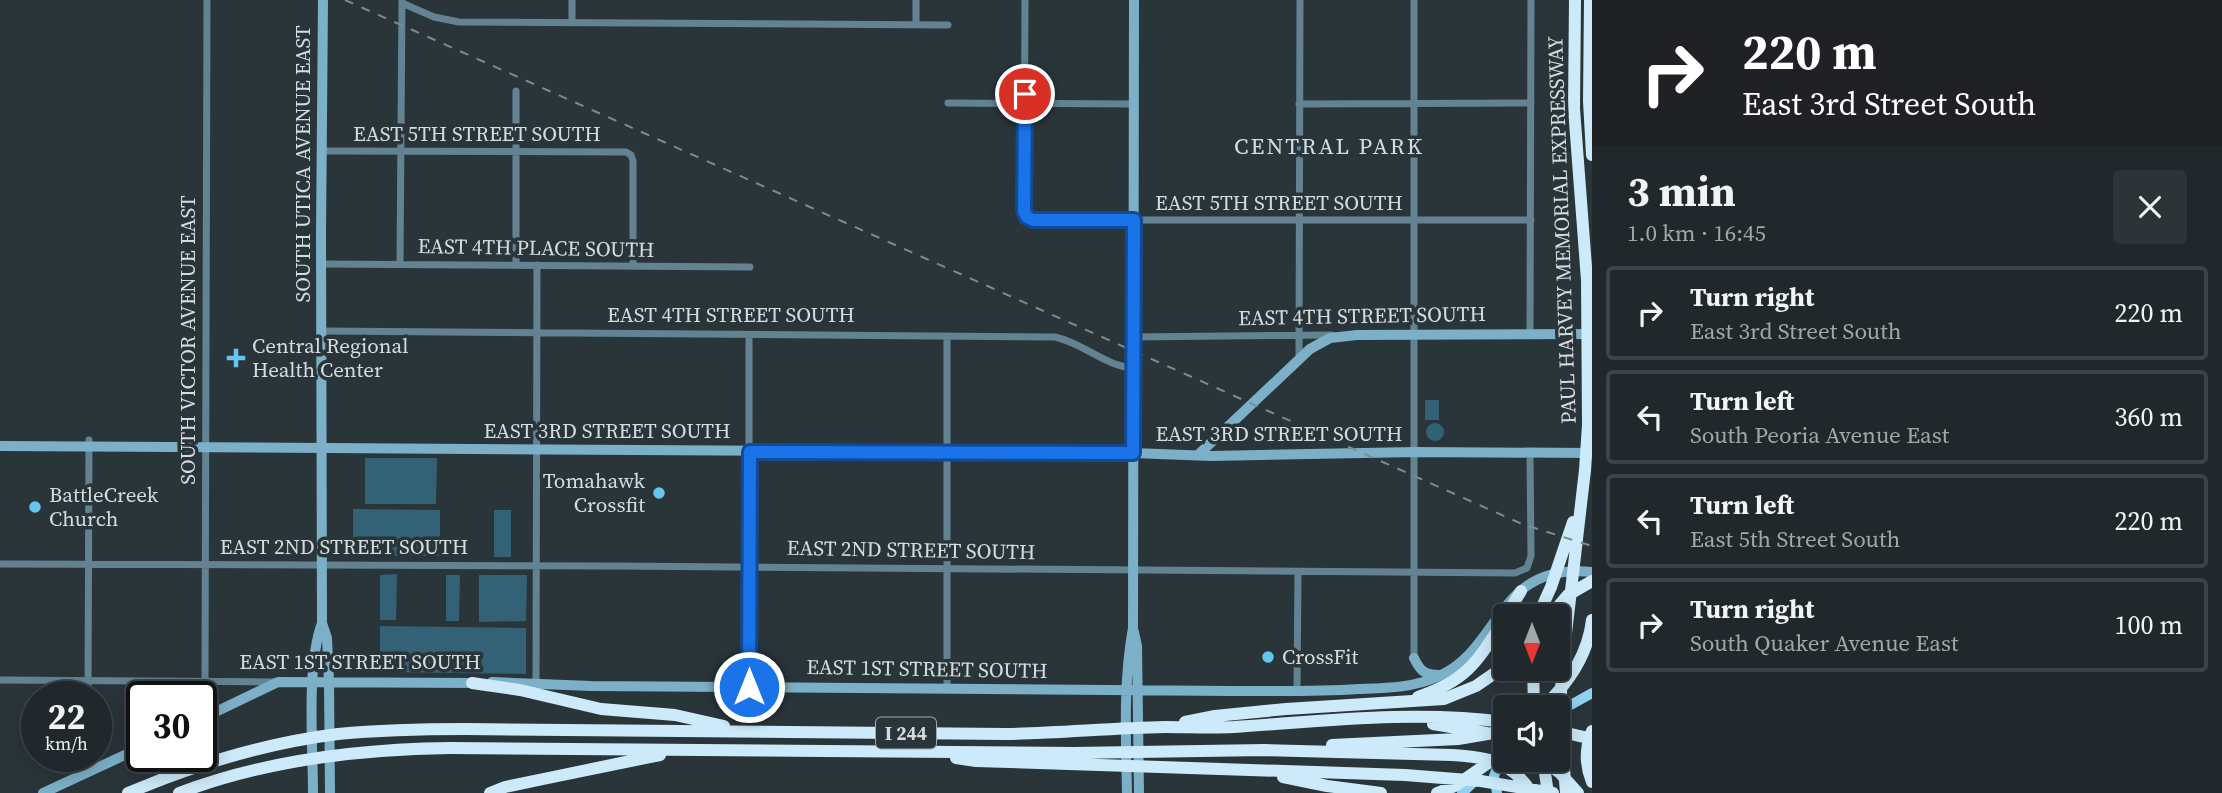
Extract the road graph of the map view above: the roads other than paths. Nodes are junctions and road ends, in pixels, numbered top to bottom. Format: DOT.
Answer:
graph roads {
  1 [pos="207,0"];
  2 [pos="323,0"];
  3 [pos="572,0"];
  4 [pos="916,0"];
  5 [pos="1025,0"];
  6 [pos="1134,0"];
  7 [pos="1300,0"];
  8 [pos="1414,0"];
  9 [pos="1531,0"];
  10 [pos="1575,0"];
  11 [pos="402,1"];
  12 [pos="1591,7"];
  13 [pos="572,23"];
  14 [pos="916,25"];
  15 [pos="948,25"];
  16 [pos="516,90"];
  17 [pos="948,103"];
  18 [pos="1531,103"];
  19 [pos="1025,104"];
  20 [pos="1134,104"];
  21 [pos="1300,104"];
  22 [pos="1414,104"];
  23 [pos="401,150"];
  24 [pos="322,151"];
  25 [pos="517,152"];
  26 [pos="1592,155"];
  27 [pos="1134,220"];
  28 [pos="1299,220"];
  29 [pos="1414,220"];
  30 [pos="1531,220"];
  31 [pos="321,264"];
  32 [pos="400,264"];
  33 [pos="516,265"];
  34 [pos="537,265"];
  35 [pos="633,266"];
  36 [pos="750,267"];
  37 [pos="322,331"];
  38 [pos="537,333"];
  39 [pos="1530,334"];
  40 [pos="1592,334"];
  41 [pos="749,335"];
  42 [pos="1349,335"];
  43 [pos="1414,335"];
  44 [pos="947,336"];
  45 [pos="1299,336"];
  46 [pos="1133,337"];
  47 [pos="1299,359"];
  48 [pos="1133,368"];
  49 [pos="89,443"];
  50 [pos="0,446"];
  51 [pos="205,448"];
  52 [pos="322,449"];
  53 [pos="536,449"];
  54 [pos="750,452"];
  55 [pos="1415,452"];
  56 [pos="1530,452"];
  57 [pos="947,453"];
  58 [pos="1133,453"];
  59 [pos="1592,453"];
  60 [pos="1199,454"];
  61 [pos="1582,495"];
  62 [pos="0,564"];
  63 [pos="89,564"];
  64 [pos="205,565"];
  65 [pos="322,566"];
  66 [pos="536,566"];
  67 [pos="749,567"];
  68 [pos="947,569"];
  69 [pos="1133,571"];
  70 [pos="1298,572"];
  71 [pos="1413,572"];
  72 [pos="1592,572"];
  73 [pos="1592,580"];
  74 [pos="1521,591"];
  75 [pos="1514,604"];
  76 [pos="1543,604"];
  77 [pos="1560,604"];
  78 [pos="1592,620"];
  79 [pos="322,623"];
  80 [pos="1493,638"];
  81 [pos="1414,658"];
  82 [pos="1443,675"];
  83 [pos="1493,675"];
  84 [pos="0,680"];
  85 [pos="88,681"];
  86 [pos="205,681"];
  87 [pos="217,681"];
  88 [pos="278,682"];
  89 [pos="314,682"];
  90 [pos="329,682"];
  91 [pos="472,683"];
  92 [pos="536,683"];
  93 [pos="1411,685"];
  94 [pos="749,687"];
  95 [pos="947,689"];
  96 [pos="1133,691"];
  97 [pos="1297,691"];
  98 [pos="1592,692"];
  99 [pos="1554,695"];
  100 [pos="1403,702"];
  101 [pos="1570,705"];
  102 [pos="217,711"];
  103 [pos="1380,717"];
  104 [pos="1493,720"];
  105 [pos="1164,727"];
  106 [pos="1592,731"];
  107 [pos="752,732"];
  108 [pos="1493,733"];
  109 [pos="1570,733"];
  110 [pos="1592,738"];
  111 [pos="1493,739"];
  112 [pos="682,750"];
  113 [pos="1265,750"];
  114 [pos="1493,756"];
  115 [pos="1102,759"];
  116 [pos="1493,760"];
  117 [pos="1245,769"];
  118 [pos="89,772"];
  119 [pos="1496,772"];
  120 [pos="1546,772"];
  121 [pos="1559,772"];
  122 [pos="1592,782"];
  123 [pos="330,788"];
  124 [pos="313,789"];
  125 [pos="43,793"];
  126 [pos="128,793"];
  127 [pos="179,793"];
  128 [pos="490,793"];
  129 [pos="1127,793"];
  130 [pos="1139,793"];
  131 [pos="1381,793"];
  132 [pos="1437,793"];
  133 [pos="1462,793"];
  134 [pos="1497,793"];
  135 [pos="1532,793"];
  136 [pos="1550,793"];
  137 [pos="1566,793"];
  138 [pos="1578,793"];
  1 -- 51 [label="street, SOUTH VICTOR AVENUE EAST"];
  2 -- 24 [label="main road, SOUTH UTICA AVENUE EAST"];
  3 -- 13 [label="street"];
  4 -- 14 [label="street"];
  5 -- 19 [label="street"];
  6 -- 20 [label="main road"];
  7 -- 21 [label="street"];
  8 -- 22 [label="street"];
  9 -- 18 [label="street"];
  10 -- 61 [label="highway, PAUL HARVEY MEMORIAL EXPRESSWAY"];
  11 -- 13 [label="street"];
  11 -- 23 [label="street"];
  12 -- 26 [label="highway, PAUL HARVEY MEMORIAL EXPRESSWAY"];
  13 -- 14 [label="street"];
  14 -- 15 [label="street"];
  16 -- 25 [label="street"];
  17 -- 19 [label="street"];
  18 -- 22 [label="street"];
  18 -- 30 [label="street"];
  19 -- 20 [label="street"];
  19 -- 27 [label="street, EAST 5TH STREET SOUTH"];
  20 -- 27 [label="main road"];
  21 -- 22 [label="street"];
  21 -- 28 [label="street"];
  22 -- 29 [label="street"];
  23 -- 24 [label="street, EAST 5TH STREET SOUTH"];
  23 -- 25 [label="street, EAST 5TH STREET SOUTH"];
  23 -- 32 [label="street"];
  24 -- 31 [label="main road, SOUTH UTICA AVENUE EAST"];
  25 -- 33 [label="street"];
  25 -- 35 [label="street, EAST 5TH STREET SOUTH"];
  27 -- 28 [label="street, EAST 5TH STREET SOUTH"];
  27 -- 46 [label="main road"];
  28 -- 29 [label="street, EAST 5TH STREET SOUTH"];
  28 -- 45 [label="street"];
  29 -- 30 [label="street, EAST 5TH STREET SOUTH"];
  29 -- 43 [label="street"];
  30 -- 39 [label="street"];
  31 -- 32 [label="street, EAST 4TH PLACE SOUTH"];
  31 -- 37 [label="main road, SOUTH UTICA AVENUE EAST"];
  32 -- 33 [label="street, EAST 4TH PLACE SOUTH"];
  33 -- 34 [label="street, EAST 4TH PLACE SOUTH"];
  34 -- 35 [label="street, EAST 4TH PLACE SOUTH"];
  34 -- 38 [label="street"];
  35 -- 36 [label="street, EAST 4TH PLACE SOUTH"];
  37 -- 38 [label="street, EAST 4TH STREET SOUTH"];
  37 -- 52 [label="main road, SOUTH UTICA AVENUE EAST"];
  38 -- 41 [label="street, EAST 4TH STREET SOUTH"];
  38 -- 53 [label="street"];
  39 -- 40 [label="main road, EAST 4TH STREET SOUTH"];
  39 -- 43 [label="main road, EAST 4TH STREET SOUTH"];
  41 -- 44 [label="street, EAST 4TH STREET SOUTH"];
  41 -- 54 [label="street"];
  42 -- 43 [label="main road, EAST 4TH STREET SOUTH"];
  42 -- 45 [label="street, EAST 4TH STREET SOUTH"];
  42 -- 47 [label="main road"];
  43 -- 55 [label="street"];
  44 -- 48 [label="street, EAST 4TH STREET SOUTH"];
  44 -- 57 [label="street"];
  45 -- 46 [label="street, EAST 4TH STREET SOUTH"];
  45 -- 47 [label="street"];
  46 -- 48 [label="main road"];
  47 -- 60 [label="main road"];
  48 -- 58 [label="main road"];
  49 -- 50 [label="main road, EAST 3RD STREET SOUTH"];
  49 -- 51 [label="main road, EAST 3RD STREET SOUTH"];
  49 -- 63 [label="street"];
  51 -- 52 [label="main road, EAST 3RD STREET SOUTH"];
  51 -- 64 [label="street, SOUTH VICTOR AVENUE EAST"];
  52 -- 53 [label="main road, EAST 3RD STREET SOUTH"];
  52 -- 65 [label="main road, SOUTH UTICA AVENUE EAST"];
  53 -- 54 [label="main road, EAST 3RD STREET SOUTH"];
  53 -- 66 [label="street"];
  54 -- 57 [label="main road, EAST 3RD STREET SOUTH"];
  54 -- 67 [label="street"];
  55 -- 56 [label="main road, EAST 3RD STREET SOUTH"];
  55 -- 60 [label="main road, EAST 3RD STREET SOUTH"];
  55 -- 71 [label="street"];
  56 -- 59 [label="main road, EAST 3RD STREET SOUTH"];
  56 -- 71 [label="street, EAST 2ND STREET SOUTH"];
  57 -- 58 [label="main road, EAST 3RD STREET SOUTH"];
  57 -- 68 [label="street"];
  58 -- 60 [label="main road, EAST 3RD STREET SOUTH"];
  58 -- 69 [label="main road"];
  61 -- 76 [label="highway"];
  61 -- 137 [label="highway, PAUL HARVEY MEMORIAL EXPRESSWAY"];
  62 -- 63 [label="street, EAST 2ND STREET SOUTH"];
  63 -- 64 [label="street, EAST 2ND STREET SOUTH"];
  63 -- 85 [label="street"];
  64 -- 65 [label="street, EAST 2ND STREET SOUTH"];
  64 -- 86 [label="street, SOUTH VICTOR AVENUE EAST"];
  65 -- 66 [label="street, EAST 2ND STREET SOUTH"];
  65 -- 79 [label="main road, SOUTH UTICA AVENUE EAST"];
  66 -- 67 [label="street, EAST 2ND STREET SOUTH"];
  66 -- 92 [label="street"];
  67 -- 68 [label="street, EAST 2ND STREET SOUTH"];
  67 -- 94 [label="street"];
  68 -- 69 [label="street, EAST 2ND STREET SOUTH"];
  68 -- 95 [label="street"];
  69 -- 70 [label="street, EAST 2ND STREET SOUTH"];
  69 -- 96 [label="main road"];
  70 -- 71 [label="street, EAST 2ND STREET SOUTH"];
  70 -- 97 [label="street"];
  71 -- 81 [label="street"];
  72 -- 74 [label="main road"];
  73 -- 77 [label="highway"];
  74 -- 75 [label="highway"];
  74 -- 82 [label="main road, EAST 1ST STREET SOUTH"];
  78 -- 99 [label="highway"];
  79 -- 89 [label="main road, SOUTH UTICA AVENUE EAST"];
  79 -- 90 [label="main road, SOUTH UTICA AVENUE EAST"];
  80 -- 100 [label="highway"];
  81 -- 82 [label="main road"];
  81 -- 93 [label="main road"];
  82 -- 93 [label="main road, EAST 1ST STREET SOUTH"];
  83 -- 100 [label="highway"];
  84 -- 85 [label="street, EAST 1ST STREET SOUTH"];
  87 -- 88 [label="street, EAST 1ST STREET SOUTH"];
  88 -- 89 [label="main road, EAST 1ST STREET SOUTH"];
  88 -- 102 [label="main road"];
  89 -- 90 [label="main road, EAST 1ST STREET SOUTH"];
  89 -- 124 [label="main road, SOUTH UTICA AVENUE EAST"];
  90 -- 91 [label="main road, EAST 1ST STREET SOUTH"];
  90 -- 123 [label="main road, SOUTH UTICA AVENUE EAST"];
  91 -- 92 [label="main road, EAST 1ST STREET SOUTH"];
  91 -- 107 [label="highway"];
  92 -- 94 [label="main road, EAST 1ST STREET SOUTH"];
  93 -- 97 [label="main road, EAST 1ST STREET SOUTH"];
  94 -- 95 [label="main road, EAST 1ST STREET SOUTH"];
  95 -- 96 [label="main road, EAST 1ST STREET SOUTH"];
  96 -- 97 [label="main road, EAST 1ST STREET SOUTH"];
  96 -- 129 [label="main road"];
  96 -- 130 [label="main road"];
  98 -- 101 [label="main road"];
  100 -- 105 [label="highway"];
  103 -- 104 [label="highway, I 244"];
  103 -- 105 [label="highway, I 244"];
  103 -- 111 [label="highway"];
  105 -- 107 [label="highway, I 244"];
  106 -- 122 [label="highway"];
  107 -- 126 [label="highway, I 244"];
  108 -- 113 [label="highway"];
  109 -- 110 [label="highway"];
  112 -- 115 [label="highway, I 244"];
  112 -- 127 [label="highway, I 244"];
  112 -- 128 [label="highway"];
  113 -- 115 [label="highway"];
  113 -- 135 [label="highway"];
  114 -- 132 [label="highway"];
  115 -- 117 [label="highway, I 244"];
  116 -- 133 [label="main road"];
  117 -- 131 [label="highway"];
  117 -- 136 [label="highway, I 244"];
  118 -- 125 [label="main road"];
  119 -- 134 [label="main road"];
  120 -- 136 [label="highway"];
  121 -- 138 [label="highway"];
}
